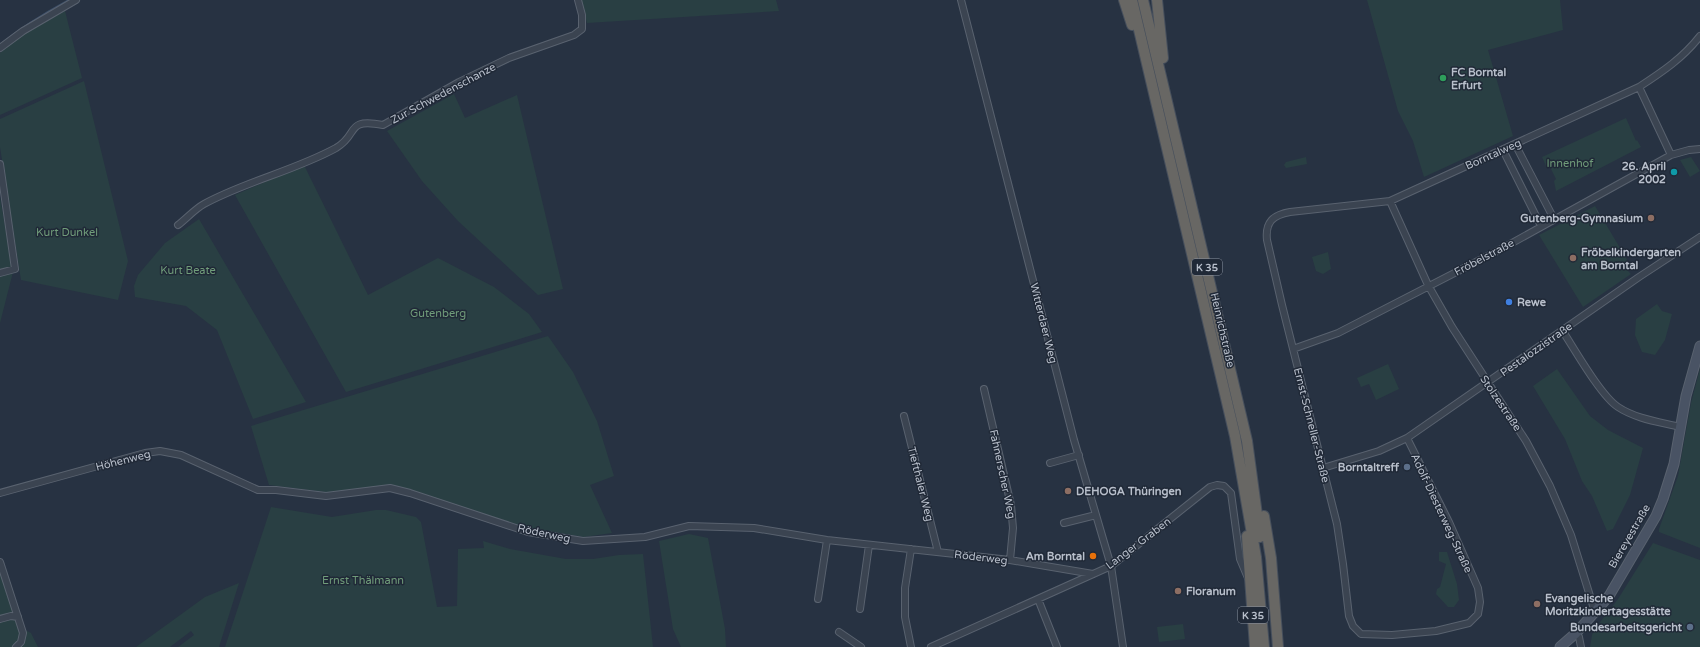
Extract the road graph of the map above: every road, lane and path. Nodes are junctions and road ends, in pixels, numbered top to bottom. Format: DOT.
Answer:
graph roads {
  1 [pos="76,0"];
  2 [pos="578,0"];
  3 [pos="961,0"];
  4 [pos="1124,0"];
  5 [pos="1132,0"];
  6 [pos="1143,0"];
  7 [pos="1158,0"];
  8 [pos="1140,33"];
  9 [pos="1700,36"];
  10 [pos="0,48"];
  11 [pos="1163,82"];
  12 [pos="1639,87"];
  13 [pos="1515,144"];
  14 [pos="1700,149"];
  15 [pos="1503,150"];
  16 [pos="1671,155"];
  17 [pos="0,164"];
  18 [pos="1390,202"];
  19 [pos="1554,219"];
  20 [pos="178,225"];
  21 [pos="1268,225"];
  22 [pos="1541,226"];
  23 [pos="1700,237"];
  24 [pos="0,274"];
  25 [pos="1428,285"];
  26 [pos="1562,330"];
  27 [pos="1700,346"];
  28 [pos="1293,349"];
  29 [pos="1487,383"];
  30 [pos="984,389"];
  31 [pos="904,416"];
  32 [pos="1680,427"];
  33 [pos="1407,438"];
  34 [pos="1079,455"];
  35 [pos="1050,463"];
  36 [pos="1323,468"];
  37 [pos="1250,487"];
  38 [pos="265,490"];
  39 [pos="0,493"];
  40 [pos="1096,515"];
  41 [pos="1064,523"];
  42 [pos="827,540"];
  43 [pos="869,545"];
  44 [pos="911,549"];
  45 [pos="938,552"];
  46 [pos="1010,560"];
  47 [pos="0,562"];
  48 [pos="1111,566"];
  49 [pos="1093,574"];
  50 [pos="1250,584"];
  51 [pos="818,599"];
  52 [pos="1038,599"];
  53 [pos="860,609"];
  54 [pos="1595,612"];
  55 [pos="18,617"];
  56 [pos="0,619"];
  57 [pos="1353,626"];
  58 [pos="839,632"];
  59 [pos="1576,632"];
  60 [pos="16,647"];
  61 [pos="861,647"];
  62 [pos="911,647"];
  63 [pos="931,647"];
  64 [pos="1057,647"];
  65 [pos="1123,647"];
  66 [pos="1255,647"];
  67 [pos="1264,647"];
  68 [pos="1269,647"];
  69 [pos="1278,647"];
  70 [pos="1560,647"];
  71 [pos="1581,647"];
  1 -- 10 [label="street"];
  2 -- 20 [label="street, Zur Schwedenschanze"];
  3 -- 34 [label="street, Witterdaer Weg"];
  4 -- 8 [label="highway"];
  5 -- 8 [label="highway, Heinrichstraße / K 35"];
  6 -- 11 [label="highway, Heinrichstraße / K 35"];
  7 -- 11 [label="highway"];
  8 -- 37 [label="highway, Heinrichstraße / K 35"];
  9 -- 12 [label="street, Borntalweg"];
  11 -- 37 [label="highway, Heinrichstraße / K 35"];
  12 -- 13 [label="street, Borntalweg"];
  12 -- 16 [label="street"];
  13 -- 15 [label="street, Borntalweg"];
  13 -- 19 [label="street"];
  14 -- 16 [label="street, Fröbelstraße"];
  15 -- 18 [label="street, Borntalweg"];
  15 -- 22 [label="street"];
  16 -- 19 [label="street, Fröbelstraße"];
  17 -- 24 [label="street"];
  18 -- 21 [label="street, Borntalweg"];
  18 -- 25 [label="street, Stolzestraße"];
  19 -- 22 [label="street, Fröbelstraße"];
  21 -- 28 [label="street, Ernst-Schneller-Straße"];
  22 -- 25 [label="street, Fröbelstraße"];
  23 -- 26 [label="street, Pestalozzistraße"];
  25 -- 28 [label="street, Fröbelstraße"];
  25 -- 29 [label="street, Stolzestraße"];
  26 -- 29 [label="street, Pestalozzistraße"];
  26 -- 32 [label="street"];
  27 -- 32 [label="main road, Biereyestraße"];
  28 -- 36 [label="street, Ernst-Schneller-Straße"];
  29 -- 33 [label="street, Pestalozzistraße"];
  29 -- 54 [label="street, Stolzestraße"];
  30 -- 46 [label="street, Fahnerscher Weg"];
  31 -- 45 [label="street, Tiefthaler Weg"];
  32 -- 54 [label="main road, Biereyestraße"];
  33 -- 36 [label="street, Pestalozzistraße"];
  33 -- 57 [label="street, Adolf-Diesterweg-Straße"];
  34 -- 35 [label="street"];
  34 -- 40 [label="street, Witterdaer Weg"];
  36 -- 57 [label="street, Ernst-Schneller-Straße"];
  37 -- 50 [label="highway, K 35"];
  37 -- 67 [label="highway, Heinrichstraße / K 35"];
  37 -- 68 [label="highway, Heinrichstraße / K 35"];
  37 -- 69 [label="highway, K 35"];
  38 -- 39 [label="street, Höhenweg"];
  38 -- 42 [label="street, Röderweg"];
  40 -- 41 [label="street"];
  40 -- 48 [label="street, Witterdaer Weg"];
  42 -- 43 [label="street, Röderweg"];
  42 -- 51 [label="street"];
  43 -- 44 [label="street, Röderweg"];
  43 -- 53 [label="street"];
  44 -- 45 [label="street, Röderweg"];
  44 -- 62 [label="street"];
  45 -- 46 [label="street, Röderweg"];
  46 -- 49 [label="street, Röderweg"];
  47 -- 55 [label="street"];
  48 -- 49 [label="street, Langer Graben"];
  48 -- 50 [label="street, Langer Graben"];
  48 -- 65 [label="street, Witterdaer Weg"];
  49 -- 52 [label="street, Langer Graben"];
  50 -- 66 [label="highway, K 35"];
  52 -- 63 [label="street, Langer Graben"];
  52 -- 64 [label="street"];
  54 -- 59 [label="main road, Biereyestraße"];
  55 -- 56 [label="street"];
  55 -- 60 [label="street"];
  58 -- 61 [label="street"];
  59 -- 70 [label="main road, Biereyestraße"];
  59 -- 71 [label="street"];
}
